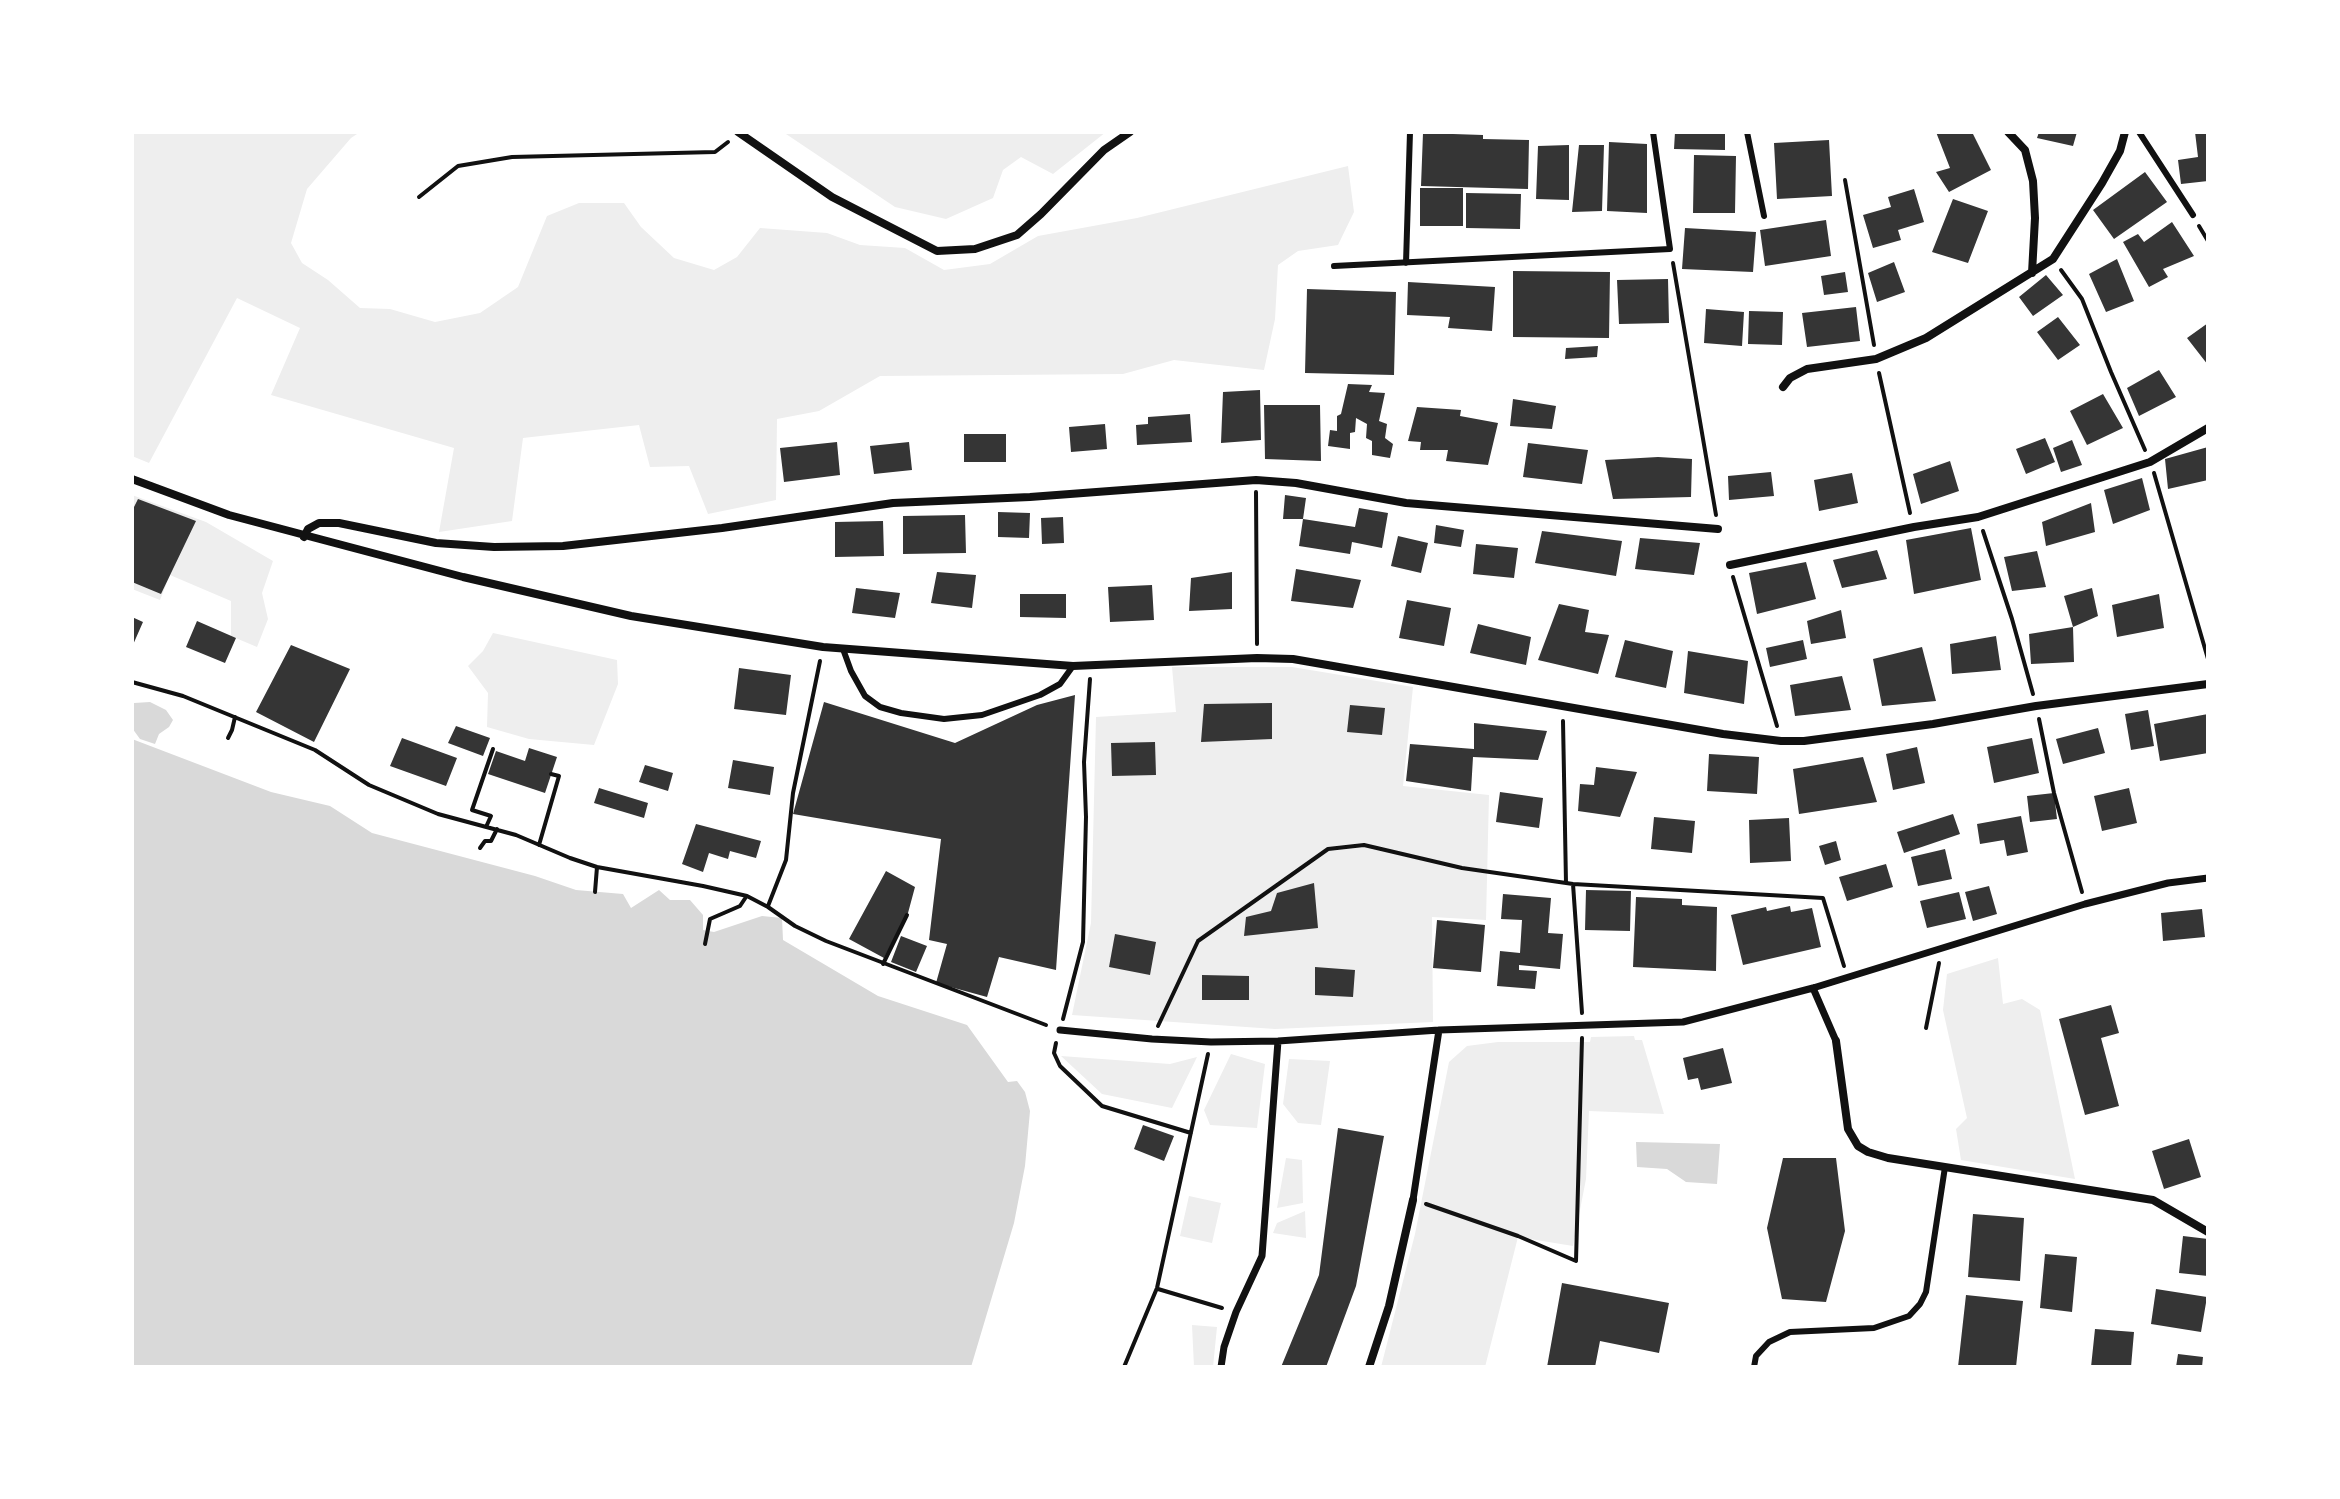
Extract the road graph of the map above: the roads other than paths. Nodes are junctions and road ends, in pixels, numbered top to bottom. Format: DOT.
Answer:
graph roads {
  1 [pos="1130,132"];
  2 [pos="1410,132"];
  3 [pos="1653,132"];
  4 [pos="1747,132"];
  5 [pos="2008,132"];
  6 [pos="2125,132"];
  7 [pos="2139,132"];
  8 [pos="739,133"];
  9 [pos="2193,215"];
  10 [pos="1764,216"];
  11 [pos="1406,263"];
  12 [pos="1334,266"];
  13 [pos="2032,273"];
  14 [pos="1783,387"];
  15 [pos="2208,428"];
  16 [pos="132,479"];
  17 [pos="1718,529"];
  18 [pos="304,537"];
  19 [pos="1730,565"];
  20 [pos="843,649"];
  21 [pos="1073,666"];
  22 [pos="2208,684"];
  23 [pos="2208,878"];
  24 [pos="1813,988"];
  25 [pos="1060,1030"];
  26 [pos="1439,1030"];
  27 [pos="1278,1041"];
  28 [pos="1836,1041"];
  29 [pos="1945,1167"];
  30 [pos="1413,1200"];
  31 [pos="2208,1232"];
  32 [pos="1221,1367"];
  33 [pos="1369,1367"];
  34 [pos="1754,1367"];
  1 -- 8 [label="street"];
  2 -- 11 [label="lane"];
  3 -- 11 [label="lane"];
  4 -- 10 [label="lane"];
  5 -- 13 [label="street"];
  6 -- 13 [label="street"];
  7 -- 9 [label="lane"];
  11 -- 12 [label="lane"];
  13 -- 14 [label="street"];
  15 -- 19 [label="street"];
  16 -- 18 [label="street"];
  17 -- 18 [label="street"];
  18 -- 20 [label="street"];
  20 -- 21 [label="street"];
  20 -- 21 [label="lane"];
  21 -- 22 [label="street"];
  23 -- 24 [label="street"];
  24 -- 26 [label="street"];
  24 -- 28 [label="street"];
  25 -- 27 [label="street"];
  26 -- 27 [label="street"];
  26 -- 30 [label="street"];
  27 -- 32 [label="street"];
  28 -- 29 [label="street"];
  29 -- 31 [label="street"];
  29 -- 34 [label="lane"];
  30 -- 33 [label="street"];
}
